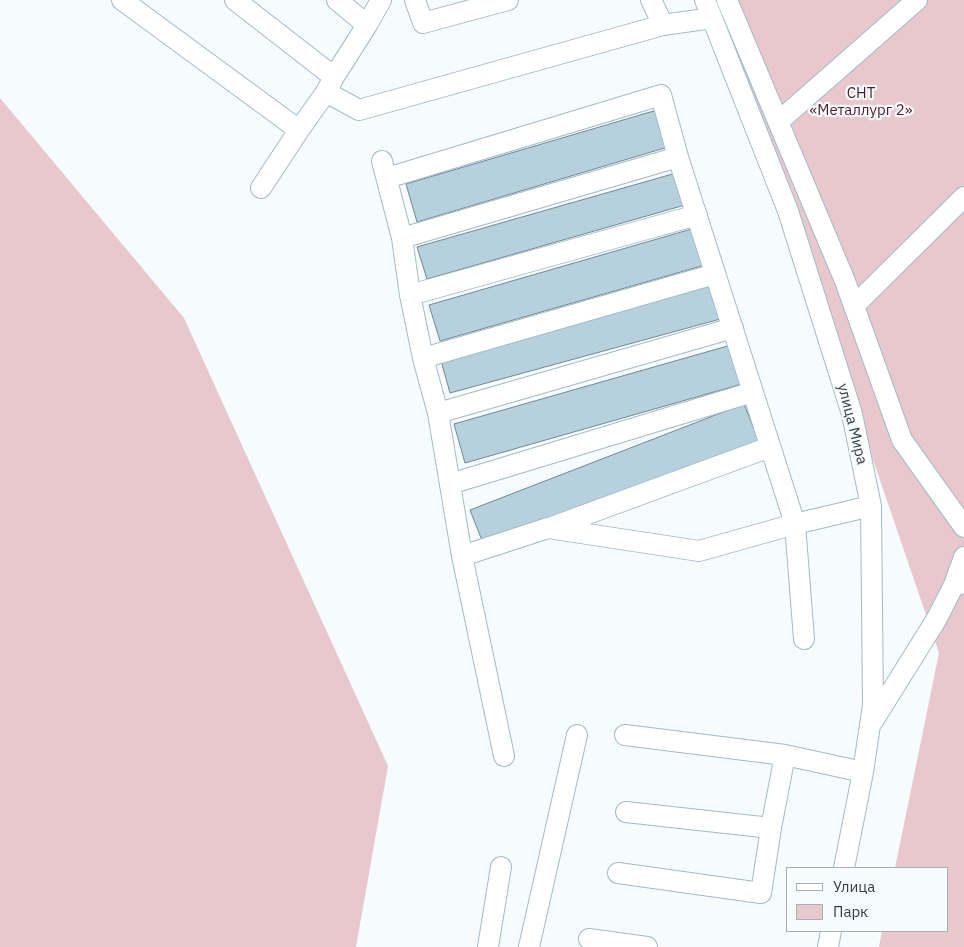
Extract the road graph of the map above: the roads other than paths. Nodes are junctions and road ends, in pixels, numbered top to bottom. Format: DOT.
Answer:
graph roads {
  1 [pos="122,0"];
  2 [pos="234,0"];
  3 [pos="337,0"];
  4 [pos="381,0"];
  5 [pos="415,0"];
  6 [pos="508,0"];
  7 [pos="651,0"];
  8 [pos="727,0"];
  9 [pos="917,0"];
  10 [pos="708,9"];
  11 [pos="367,25"];
  12 [pos="663,25"];
  13 [pos="330,84"];
  14 [pos="778,122"];
  15 [pos="299,130"];
  16 [pos="678,157"];
  17 [pos="261,188"];
  18 [pos="964,197"];
  19 [pos="698,214"];
  20 [pos="402,238"];
  21 [pos="715,274"];
  22 [pos="410,295"];
  23 [pos="854,306"];
  24 [pos="733,328"];
  25 [pos="423,358"];
  26 [pos="753,392"];
  27 [pos="438,413"];
  28 [pos="770,447"];
  29 [pos="450,484"];
  30 [pos="872,506"];
  31 [pos="795,524"];
  32 [pos="964,527"];
  33 [pos="548,528"];
  34 [pos="462,556"];
  35 [pos="964,557"];
  36 [pos="959,584"];
  37 [pos="804,639"];
  38 [pos="870,725"];
  39 [pos="577,735"];
  40 [pos="625,735"];
  41 [pos="785,755"];
  42 [pos="504,756"];
  43 [pos="863,772"];
  44 [pos="626,812"];
  45 [pos="771,828"];
  46 [pos="501,867"];
  47 [pos="844,867"];
  48 [pos="618,873"];
  49 [pos="831,932"];
  50 [pos="589,939"];
  51 [pos="488,947"];
  52 [pos="530,947"];
  53 [pos="647,947"];
  54 [pos="828,947"];
  1 -- 15 [label="street"];
  2 -- 13 [label="street"];
  3 -- 11 [label="street"];
  4 -- 11 [label="street"];
  5 -- 6 [label="street"];
  7 -- 12 [label="street"];
  8 -- 14 [label="street"];
  9 -- 14 [label="street"];
  10 -- 12 [label="street"];
  10 -- 30 [label="street, улица Мира"];
  11 -- 13 [label="street"];
  12 -- 13 [label="street"];
  13 -- 15 [label="street"];
  14 -- 23 [label="street"];
  15 -- 17 [label="street"];
  16 -- 19 [label="street"];
  16 -- 20 [label="street"];
  16 -- 20 [label="street"];
  18 -- 23 [label="street"];
  19 -- 21 [label="street"];
  19 -- 22 [label="street"];
  20 -- 22 [label="street"];
  21 -- 24 [label="street"];
  21 -- 25 [label="street"];
  22 -- 25 [label="street"];
  23 -- 32 [label="street"];
  24 -- 26 [label="street"];
  24 -- 27 [label="street"];
  25 -- 27 [label="street"];
  26 -- 28 [label="street"];
  26 -- 29 [label="street"];
  27 -- 29 [label="street"];
  28 -- 31 [label="street"];
  28 -- 33 [label="street"];
  29 -- 34 [label="street"];
  30 -- 31 [label="street"];
  30 -- 38 [label="street, улица Мира"];
  31 -- 33 [label="street"];
  31 -- 37 [label="street"];
  33 -- 34 [label="street"];
  34 -- 42 [label="street"];
  35 -- 36 [label="street"];
  36 -- 38 [label="street"];
  38 -- 43 [label="street, улица Мира"];
  39 -- 52 [label="street"];
  40 -- 41 [label="street"];
  41 -- 43 [label="street"];
  41 -- 45 [label="street"];
  43 -- 47 [label="street, улица Мира"];
  44 -- 45 [label="street"];
  45 -- 48 [label="street"];
  46 -- 51 [label="street"];
  49 -- 54 [label="street"];
  50 -- 53 [label="street"];
}
